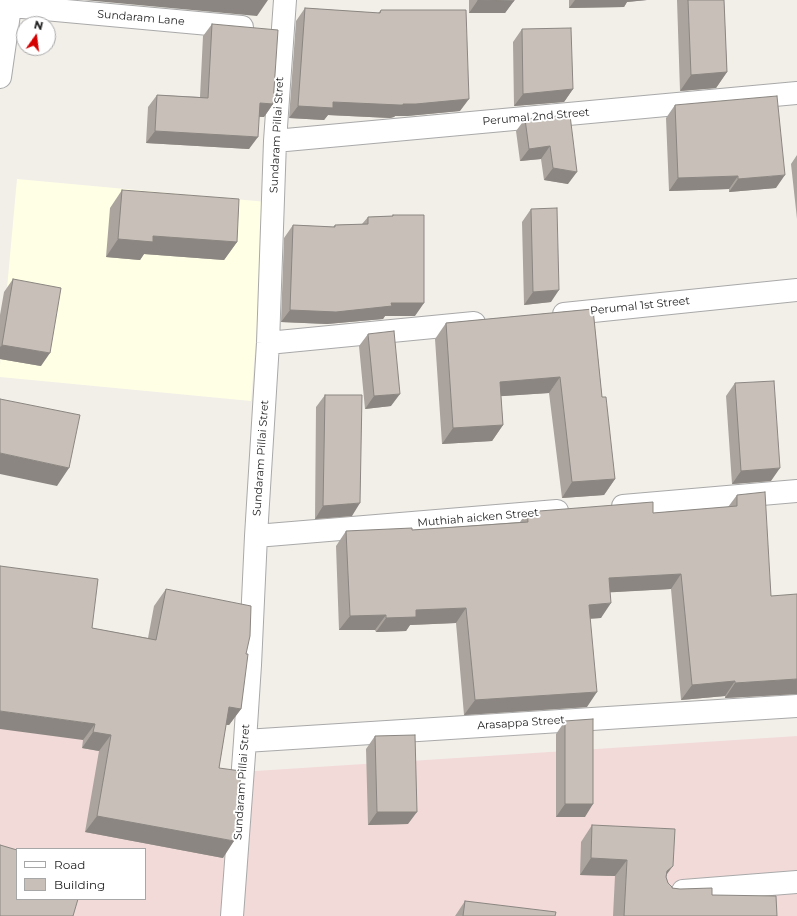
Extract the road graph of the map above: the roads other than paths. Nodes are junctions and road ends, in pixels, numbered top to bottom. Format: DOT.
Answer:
graph roads {
  1 [pos="285,0"];
  2 [pos="5,6"];
  3 [pos="270,30"];
  4 [pos="0,77"];
  5 [pos="797,93"];
  6 [pos="276,141"];
  7 [pos="797,290"];
  8 [pos="544,316"];
  9 [pos="497,320"];
  10 [pos="268,344"];
  11 [pos="797,491"];
  12 [pos="606,507"];
  13 [pos="574,510"];
  14 [pos="256,536"];
  15 [pos="797,706"];
  16 [pos="245,740"];
  17 [pos="797,882"];
  18 [pos="667,893"];
  19 [pos="232,916"];
  1 -- 3 [label="street, Sundaram Pillai Stret"];
  2 -- 3 [label="street, Sundaram Lane"];
  2 -- 4 [label="street"];
  3 -- 6 [label="street, Sundaram Pillai Stret"];
  5 -- 6 [label="street, Perumal 2nd Street"];
  6 -- 10 [label="street, Sundaram Pillai Stret"];
  7 -- 8 [label="street, Perumal 1st Street"];
  9 -- 10 [label="street"];
  10 -- 14 [label="street, Sundaram Pillai Stret"];
  11 -- 12 [label="street"];
  13 -- 14 [label="street, Muthiah aicken Street"];
  14 -- 16 [label="street, Sundaram Pillai Stret"];
  15 -- 16 [label="street, Arasappa Street"];
  16 -- 19 [label="street, Sundaram Pillai Stret"];
  17 -- 18 [label="street"];
}
